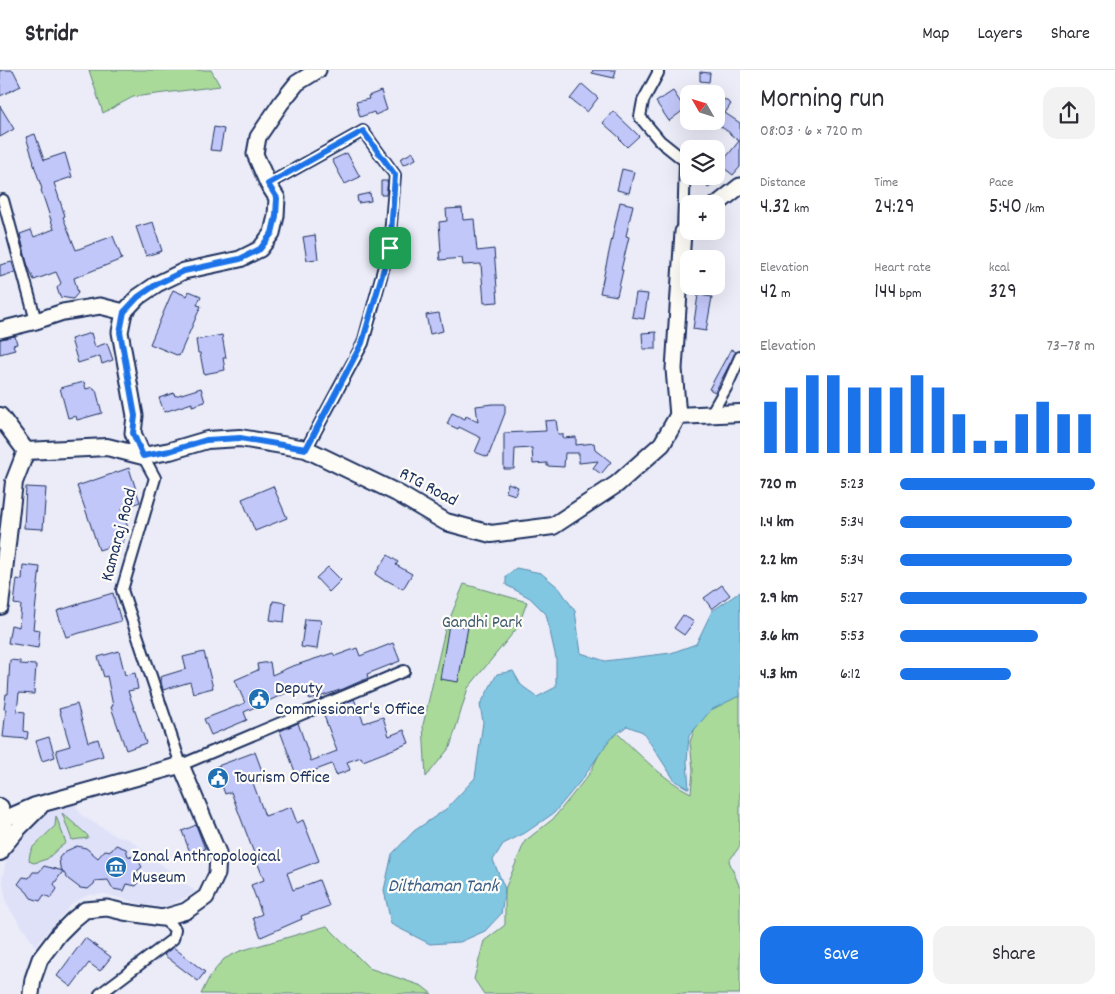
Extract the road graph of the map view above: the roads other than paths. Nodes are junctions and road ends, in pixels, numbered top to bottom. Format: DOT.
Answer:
graph roads {
  1 [pos="318,70"];
  2 [pos="658,70"];
  3 [pos="268,184"];
  4 [pos="740,186"];
  5 [pos="685,195"];
  6 [pos="725,198"];
  7 [pos="3,200"];
  8 [pos="685,240"];
  9 [pos="124,312"];
  10 [pos="36,321"];
  11 [pos="0,330"];
  12 [pos="740,357"];
  13 [pos="740,413"];
  14 [pos="710,414"];
  15 [pos="0,416"];
  16 [pos="678,416"];
  17 [pos="306,449"];
  18 [pos="26,451"];
  19 [pos="143,456"];
  20 [pos="0,606"];
  21 [pos="404,671"];
  22 [pos="181,765"];
  23 [pos="45,803"];
  24 [pos="1,816"];
  25 [pos="1,849"];
  26 [pos="162,918"];
  27 [pos="31,994"];
  28 [pos="100,994"];
  1 -- 3 [label="main road"];
  2 -- 5 [label="street"];
  3 -- 9 [label="main road"];
  3 -- 17 [label="street"];
  4 -- 6 [label="main road"];
  7 -- 10 [label="street"];
  8 -- 16 [label="main road"];
  9 -- 10 [label="main road"];
  9 -- 19 [label="main road, Kamaraj Road"];
  10 -- 11 [label="main road"];
  12 -- 14 [label="street"];
  13 -- 14 [label="main road"];
  14 -- 16 [label="main road"];
  15 -- 18 [label="main road"];
  16 -- 17 [label="main road, RTG Road"];
  17 -- 19 [label="main road, RTG Road"];
  18 -- 19 [label="main road, RTG Road"];
  18 -- 20 [label="main road"];
  19 -- 22 [label="street, Kamaraj Road"];
  21 -- 22 [label="street"];
  22 -- 23 [label="main road"];
  22 -- 26 [label="main road"];
  23 -- 24 [label="main road"];
  23 -- 25 [label="main road"];
  24 -- 25 [label="main road"];
  26 -- 27 [label="main road"];
  26 -- 28 [label="street"];
}
